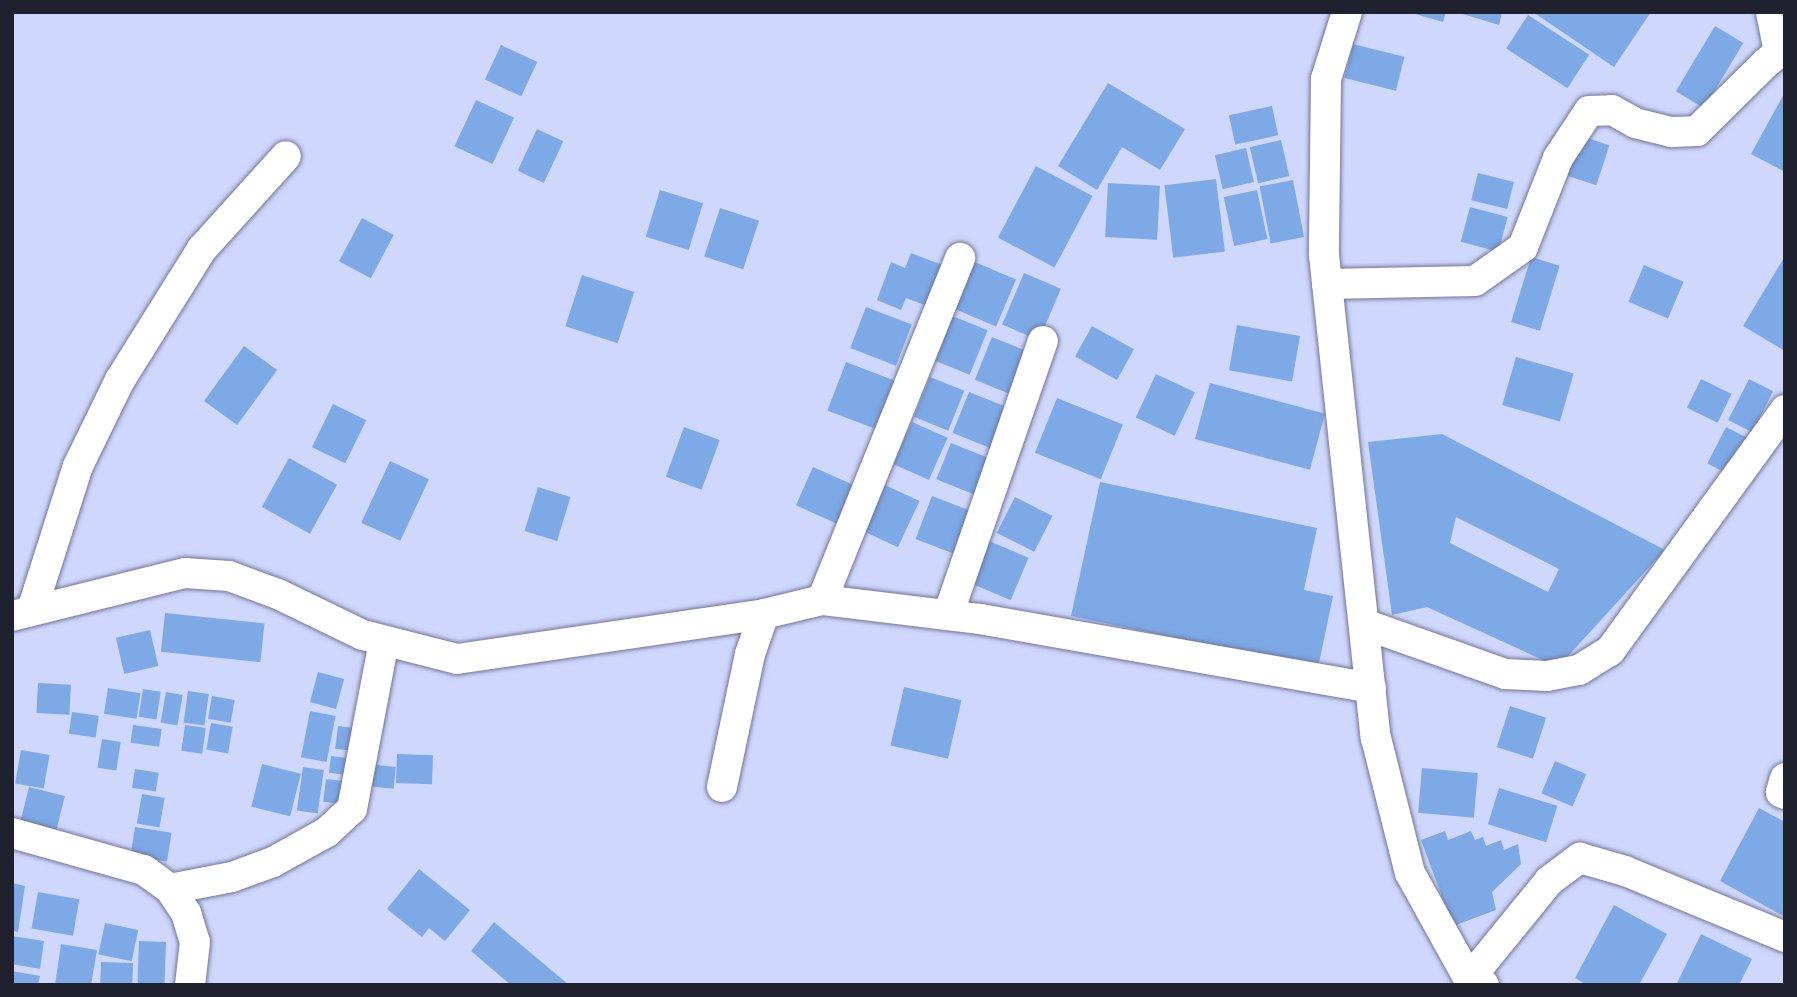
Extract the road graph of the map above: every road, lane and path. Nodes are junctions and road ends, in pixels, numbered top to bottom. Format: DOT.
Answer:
graph roads {
  1 [pos="1347,12"];
  2 [pos="1771,12"];
  3 [pos="1782,53"];
  4 [pos="286,156"];
  5 [pos="960,258"];
  6 [pos="1327,285"];
  7 [pos="1043,341"];
  8 [pos="1785,411"];
  9 [pos="822,600"];
  10 [pos="22,613"];
  11 [pos="764,614"];
  12 [pos="948,615"];
  13 [pos="1364,624"];
  14 [pos="384,642"];
  15 [pos="1371,688"];
  16 [pos="1785,778"];
  17 [pos="722,786"];
  18 [pos="1785,794"];
  19 [pos="12,833"];
  20 [pos="170,889"];
  21 [pos="1785,937"];
  22 [pos="1475,983"];
  23 [pos="190,985"];
  1 -- 6 [label="street"];
  2 -- 3 [label="street"];
  3 -- 6 [label="street"];
  4 -- 10 [label="street"];
  5 -- 9 [label="street"];
  6 -- 13 [label="street"];
  7 -- 12 [label="street"];
  8 -- 13 [label="street"];
  9 -- 11 [label="street"];
  9 -- 12 [label="street"];
  10 -- 14 [label="street"];
  11 -- 14 [label="street"];
  11 -- 17 [label="street"];
  12 -- 15 [label="street"];
  13 -- 15 [label="street"];
  14 -- 20 [label="street"];
  15 -- 22 [label="street"];
  16 -- 18 [label="street"];
  19 -- 20 [label="street"];
  20 -- 23 [label="street"];
  21 -- 22 [label="street"];
}
